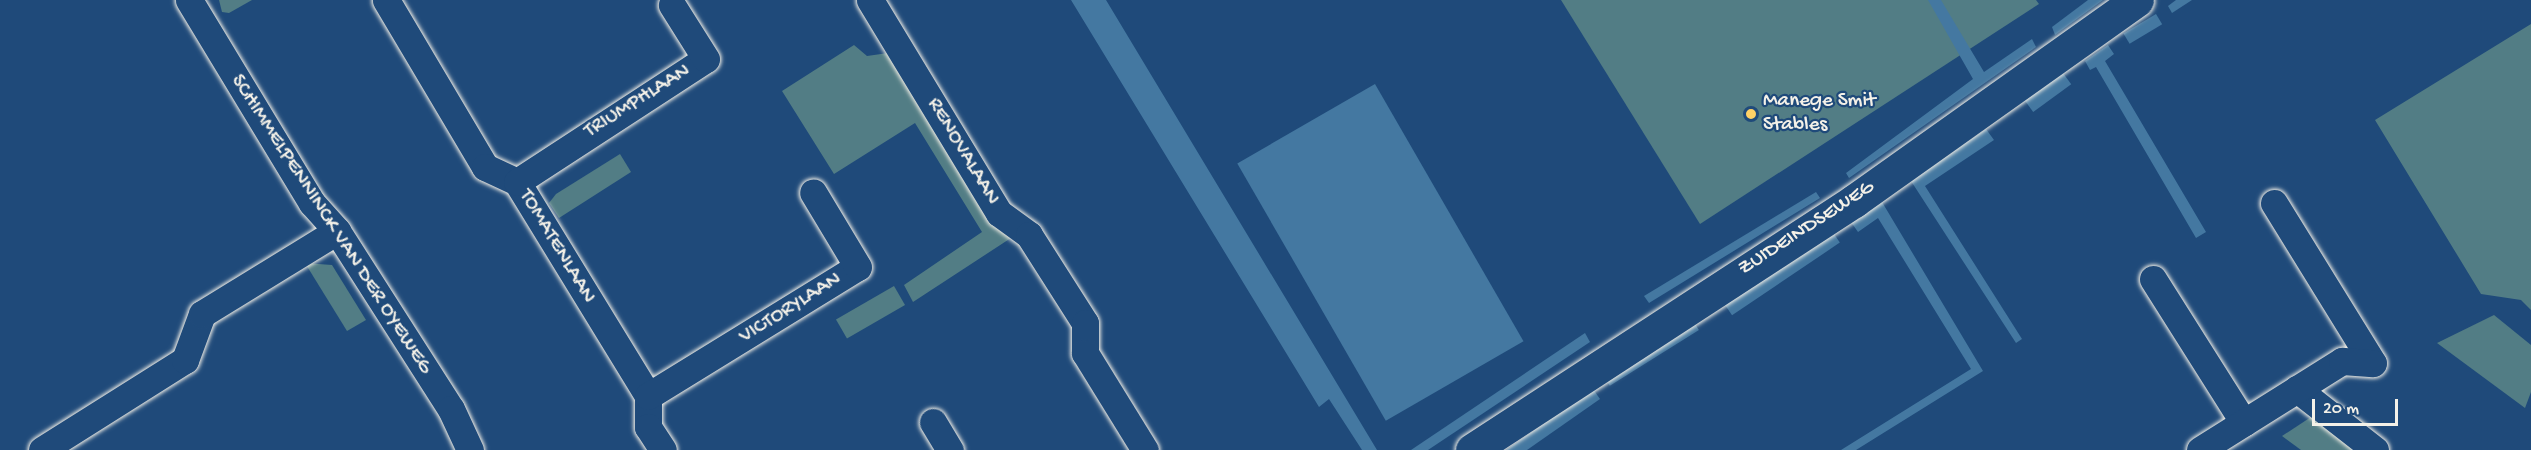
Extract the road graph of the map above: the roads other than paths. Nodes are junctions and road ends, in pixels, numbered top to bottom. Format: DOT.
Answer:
graph roads {
  1 [pos="189,0"];
  2 [pos="386,0"];
  3 [pos="870,0"];
  4 [pos="2137,0"];
  5 [pos="672,5"];
  6 [pos="517,182"];
  7 [pos="813,192"];
  8 [pos="2274,203"];
  9 [pos="337,231"];
  10 [pos="2153,279"];
  11 [pos="2297,389"];
  12 [pos="648,396"];
  13 [pos="933,422"];
  14 [pos="2244,423"];
  15 [pos="460,446"];
  16 [pos="42,450"];
  17 [pos="663,450"];
  18 [pos="950,450"];
  19 [pos="1145,450"];
  20 [pos="1472,450"];
  21 [pos="2200,450"];
  22 [pos="2375,450"];
  1 -- 9 [label="street, SCHIMMELPENNINCK VAN DER OYEWEG"];
  2 -- 6 [label="street, TOMATENLAAN"];
  3 -- 19 [label="street, RENOVALAAN"];
  4 -- 20 [label="street, ZUIDEINDSEWEG"];
  5 -- 6 [label="street, TRIUMPHLAAN"];
  6 -- 12 [label="street, TOMATENLAAN"];
  7 -- 12 [label="street, VICTORYLAAN"];
  8 -- 11 [label="street"];
  9 -- 15 [label="street, SCHIMMELPENNINCK VAN DER OYEWEG"];
  9 -- 16 [label="street"];
  10 -- 14 [label="street"];
  11 -- 14 [label="street"];
  11 -- 22 [label="street"];
  12 -- 17 [label="street"];
  13 -- 18 [label="street"];
  14 -- 21 [label="street"];
}
